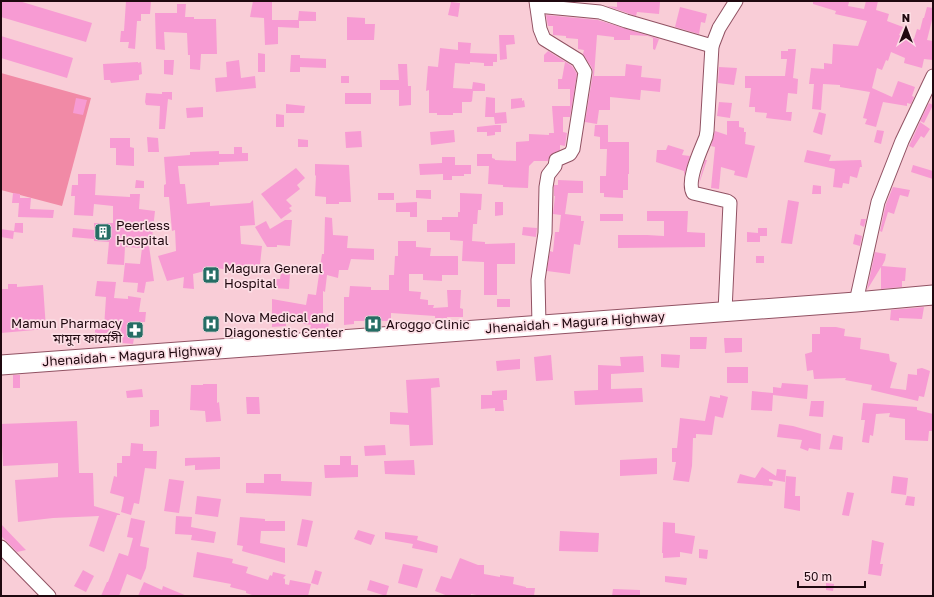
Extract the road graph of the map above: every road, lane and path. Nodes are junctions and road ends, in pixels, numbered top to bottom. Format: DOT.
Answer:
graph roads {
  1 [pos="736,1"];
  2 [pos="536,3"];
  3 [pos="712,46"];
  4 [pos="933,76"];
  5 [pos="933,295"];
  6 [pos="856,302"];
  7 [pos="725,311"];
  8 [pos="539,325"];
  9 [pos="1,365"];
  10 [pos="1,546"];
  11 [pos="49,596"];
  1 -- 3 [label="street"];
  2 -- 3 [label="street"];
  2 -- 8 [label="street"];
  3 -- 7 [label="street"];
  4 -- 6 [label="street"];
  5 -- 6 [label="highway, Jhenaidah - Magura Highway"];
  6 -- 7 [label="highway, Jhenaidah - Magura Highway"];
  7 -- 8 [label="highway, Jhenaidah - Magura Highway"];
  8 -- 9 [label="highway, Jhenaidah - Magura Highway"];
  10 -- 11 [label="street"];
}
